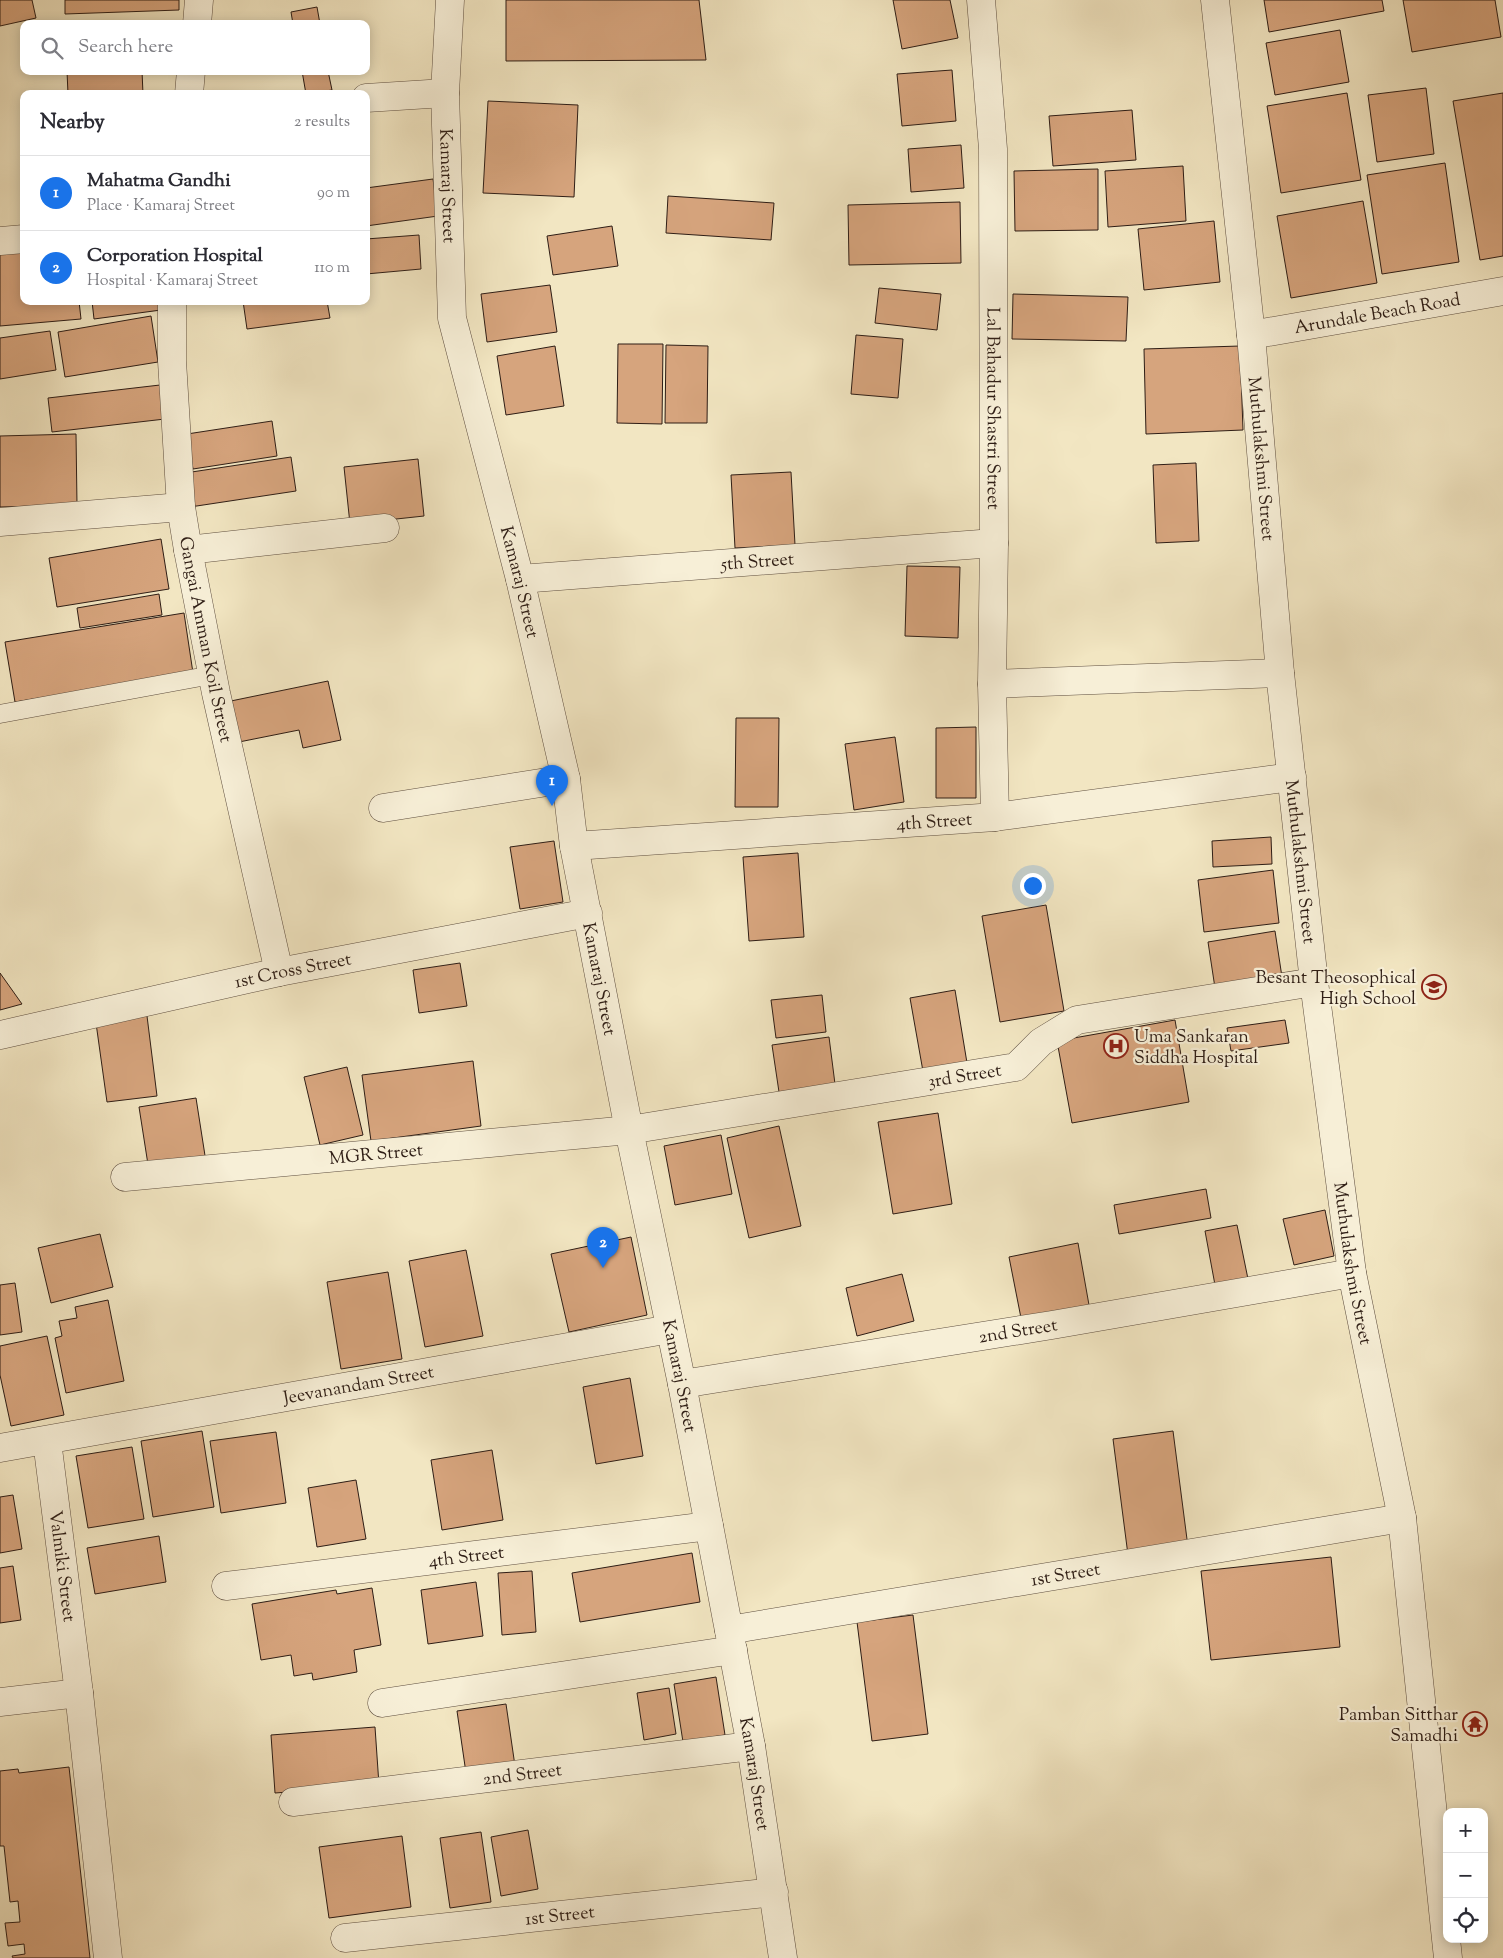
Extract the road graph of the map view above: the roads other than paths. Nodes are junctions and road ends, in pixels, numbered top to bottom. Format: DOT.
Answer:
graph roads {
  1 [pos="199,0"];
  2 [pos="450,0"];
  3 [pos="981,0"];
  4 [pos="1215,0"];
  5 [pos="196,20"];
  6 [pos="191,75"];
  7 [pos="189,90"];
  8 [pos="445,92"];
  9 [pos="370,98"];
  10 [pos="20,239"];
  11 [pos="0,241"];
  12 [pos="1503,291"];
  13 [pos="172,305"];
  14 [pos="1251,335"];
  15 [pos="181,507"];
  16 [pos="0,522"];
  17 [pos="385,528"];
  18 [pos="994,543"];
  19 [pos="188,550"];
  20 [pos="520,579"];
  21 [pos="1280,673"];
  22 [pos="212,675"];
  23 [pos="992,684"];
  24 [pos="0,714"];
  25 [pos="1292,777"];
  26 [pos="566,779"];
  27 [pos="383,808"];
  28 [pos="995,817"];
  29 [pos="574,846"];
  30 [pos="588,913"];
  31 [pos="279,972"];
  32 [pos="1314,982"];
  33 [pos="0,1035"];
  34 [pos="629,1130"];
  35 [pos="125,1177"];
  36 [pos="1352,1273"];
  37 [pos="670,1329"];
  38 [pos="682,1384"];
  39 [pos="47,1440"];
  40 [pos="0,1448"];
  41 [pos="1402,1518"];
  42 [pos="708,1526"];
  43 [pos="226,1586"];
  44 [pos="731,1640"];
  45 [pos="79,1693"];
  46 [pos="0,1702"];
  47 [pos="382,1704"];
  48 [pos="751,1746"];
  49 [pos="293,1802"];
  50 [pos="774,1892"];
  51 [pos="345,1938"];
  52 [pos="108,1958"];
  53 [pos="783,1958"];
  54 [pos="1448,1958"];
  1 -- 5 [label="street"];
  2 -- 8 [label="street, Kamaraj Street"];
  3 -- 18 [label="street, Lal Bahadur Shastri Street"];
  4 -- 14 [label="street, Muthulakshmi Street"];
  6 -- 7 [label="street"];
  8 -- 9 [label="street"];
  8 -- 20 [label="street, Kamaraj Street"];
  10 -- 11 [label="street"];
  12 -- 14 [label="street, Arundale Beach Road"];
  13 -- 15 [label="street, Gangai Amman Koil Street"];
  14 -- 21 [label="street, Muthulakshmi Street"];
  15 -- 16 [label="street"];
  15 -- 19 [label="street, Gangai Amman Koil Street"];
  17 -- 19 [label="street"];
  18 -- 20 [label="street, 5th Street"];
  18 -- 23 [label="street, Lal Bahadur Shastri Street"];
  19 -- 22 [label="street, Gangai Amman Koil Street"];
  20 -- 26 [label="street, Kamaraj Street"];
  21 -- 23 [label="street"];
  21 -- 25 [label="street, Muthulakshmi Street"];
  22 -- 24 [label="lane"];
  22 -- 31 [label="street, Gangai Amman Koil Street"];
  23 -- 28 [label="street, Lal Bahadur Shastri Street"];
  25 -- 28 [label="street, 4th Street"];
  25 -- 32 [label="street, Muthulakshmi Street"];
  26 -- 27 [label="street"];
  26 -- 29 [label="street, Kamaraj Street"];
  28 -- 29 [label="street, 4th Street"];
  29 -- 30 [label="street, Kamaraj Street"];
  30 -- 31 [label="street, 1st Cross Street"];
  30 -- 34 [label="street, Kamaraj Street"];
  31 -- 33 [label="street, 1st Cross Street"];
  32 -- 34 [label="street, 3rd Street"];
  32 -- 36 [label="street, Muthulakshmi Street"];
  34 -- 35 [label="street, MGR Street"];
  34 -- 37 [label="street, Kamaraj Street"];
  36 -- 38 [label="street, 2nd Street"];
  36 -- 41 [label="street, Muthulakshmi Street"];
  37 -- 38 [label="street, Kamaraj Street"];
  37 -- 39 [label="street, Jeevanandam Street"];
  38 -- 42 [label="street, Kamaraj Street"];
  39 -- 40 [label="street, Jeevanandam Street"];
  39 -- 45 [label="street, Valmiki Street"];
  41 -- 44 [label="street, 1st Street"];
  41 -- 54 [label="street, Muthulakshmi Street"];
  42 -- 43 [label="street, 4th Street"];
  42 -- 44 [label="street, Kamaraj Street"];
  44 -- 47 [label="street, 1st Street"];
  44 -- 48 [label="street, Kamaraj Street"];
  45 -- 46 [label="street"];
  45 -- 52 [label="street, Valmiki Street"];
  48 -- 49 [label="street, 2nd Street"];
  48 -- 50 [label="street, Kamaraj Street"];
  50 -- 51 [label="street, 1st Street"];
  50 -- 53 [label="street, Kamaraj Street"];
}
